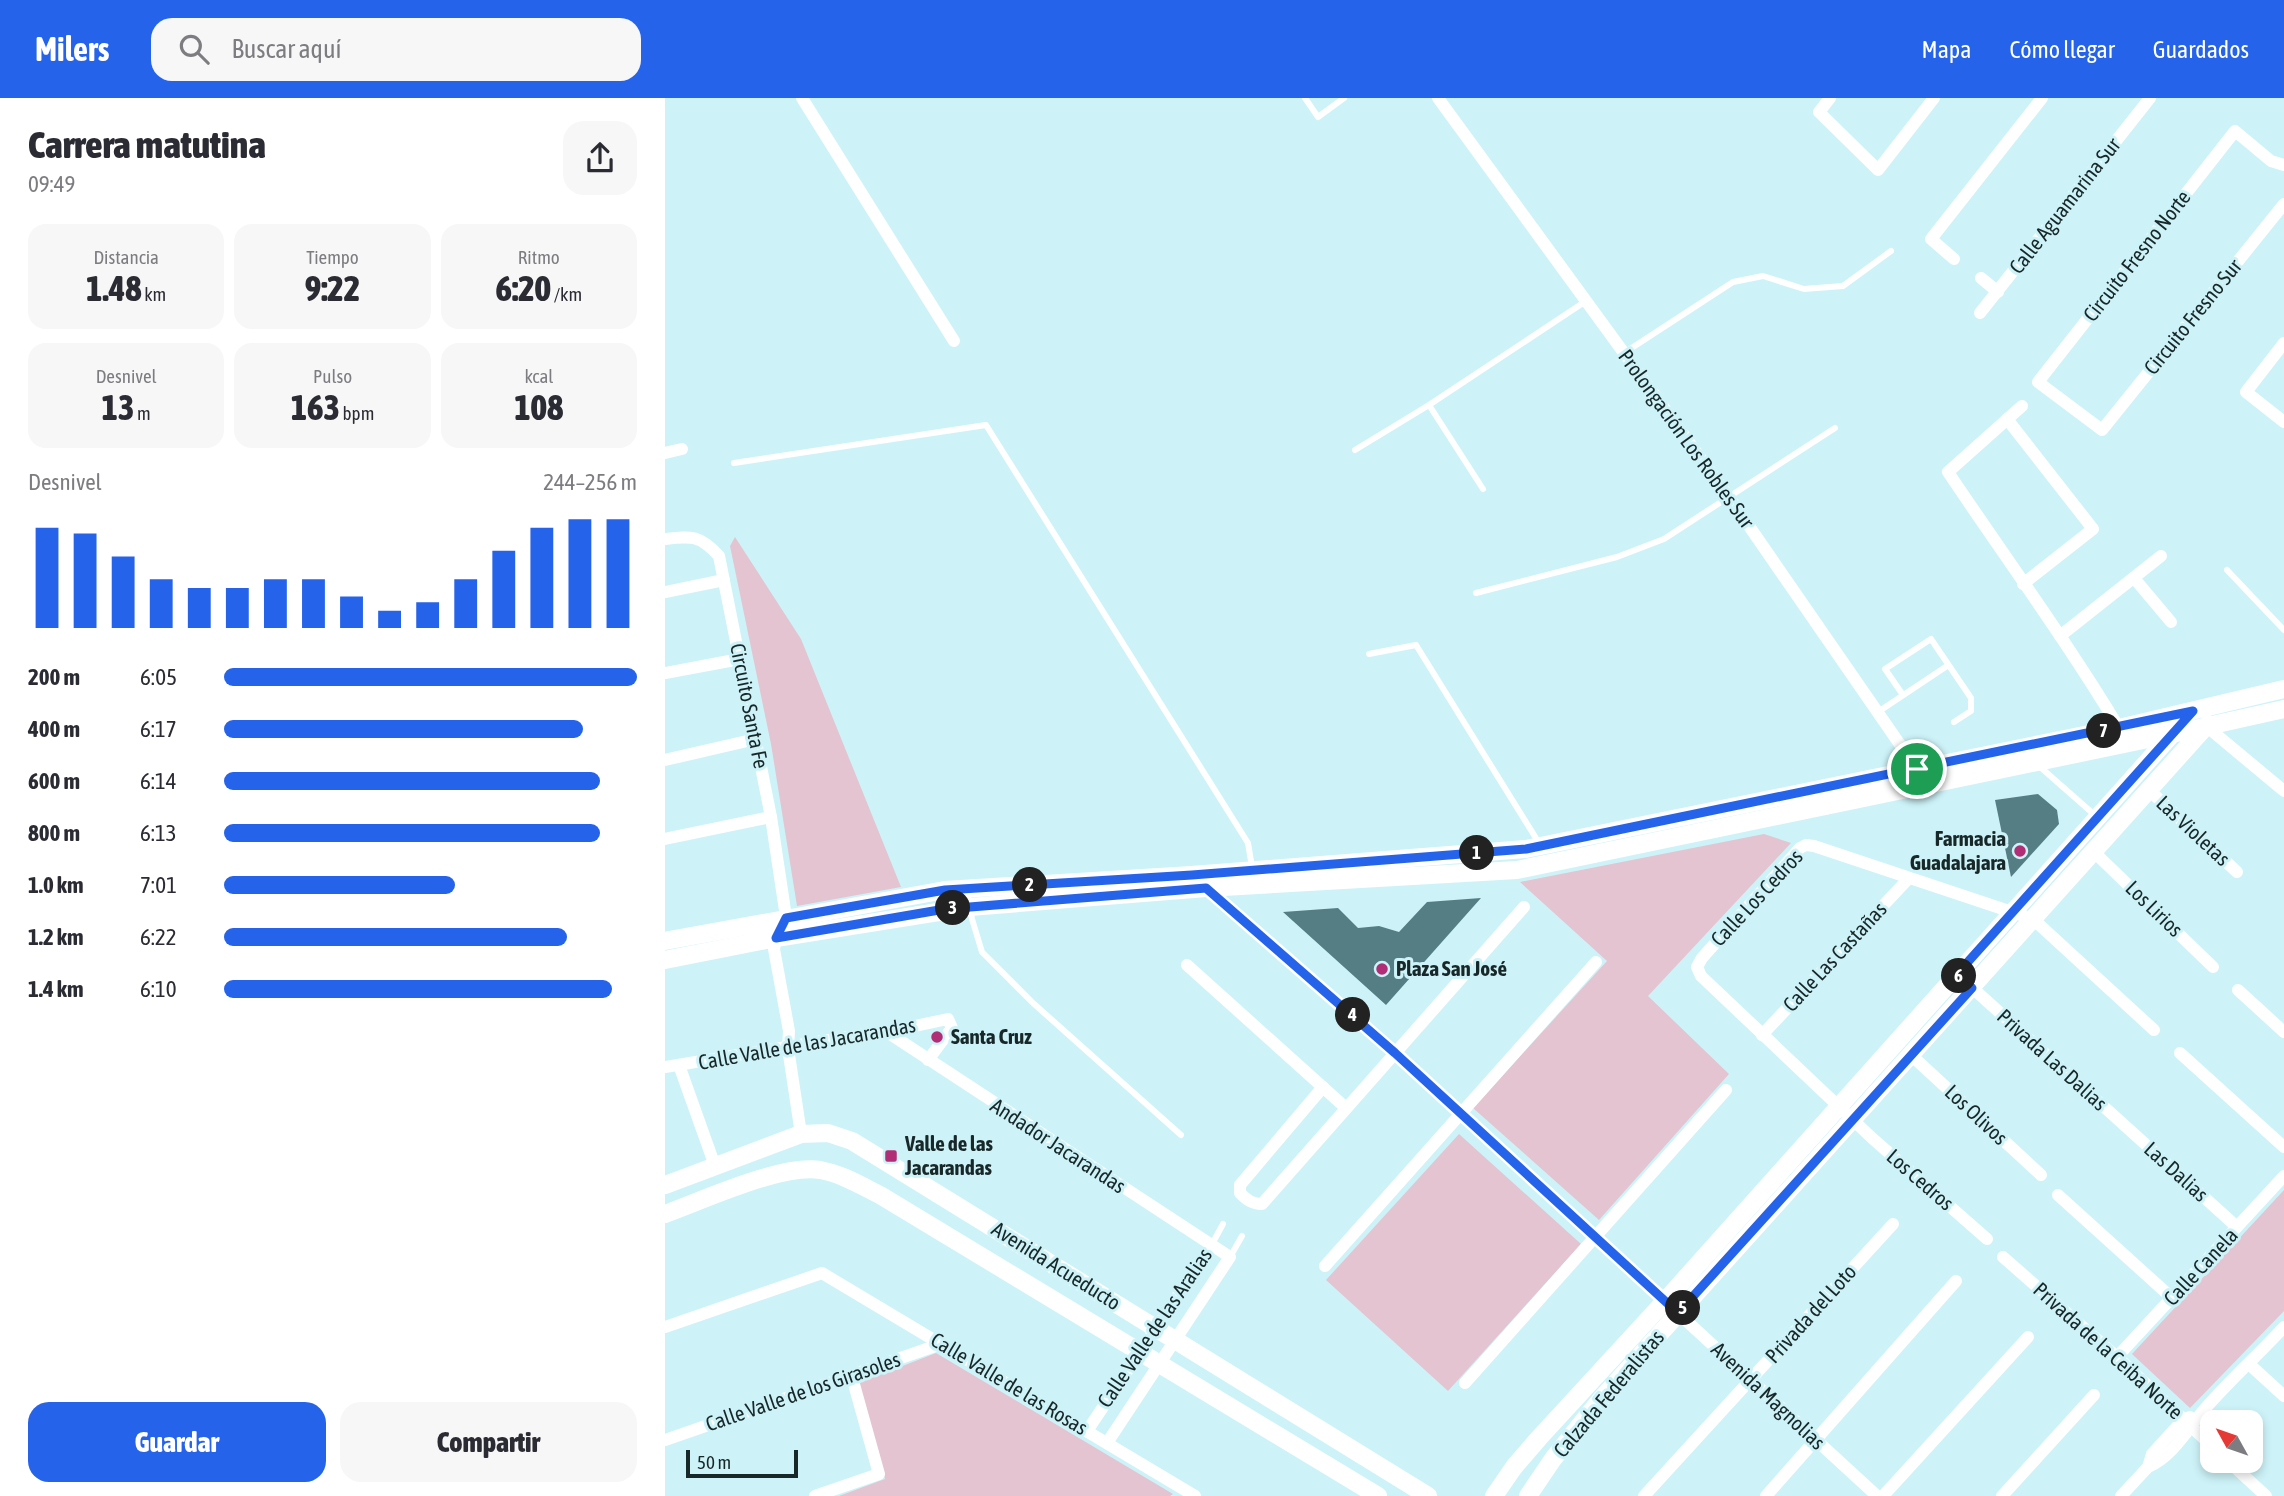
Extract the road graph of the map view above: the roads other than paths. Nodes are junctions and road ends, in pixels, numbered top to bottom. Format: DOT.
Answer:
graph roads {
  1 [pos="802,98"];
  2 [pos="1305,98"];
  3 [pos="1344,98"];
  4 [pos="1438,98"];
  5 [pos="1830,98"];
  6 [pos="1934,98"];
  7 [pos="2042,98"];
  8 [pos="2150,98"];
  9 [pos="2284,165"];
  10 [pos="2284,204"];
  11 [pos="1891,251"];
  12 [pos="1954,259"];
  13 [pos="1981,278"];
  14 [pos="1998,292"];
  15 [pos="1586,301"];
  16 [pos="1980,313"];
  17 [pos="954,341"];
  18 [pos="2284,343"];
  19 [pos="1624,353"];
  20 [pos="1429,405"];
  21 [pos="2022,406"];
  22 [pos="2007,419"];
  23 [pos="2284,422"];
  24 [pos="1835,428"];
  25 [pos="2102,430"];
  26 [pos="682,449"];
  27 [pos="1355,450"];
  28 [pos="665,453"];
  29 [pos="734,463"];
  30 [pos="1483,489"];
  31 [pos="1730,497"];
  32 [pos="665,539"];
  33 [pos="2161,556"];
  34 [pos="2227,570"];
  35 [pos="2134,578"];
  36 [pos="724,580"];
  37 [pos="2023,584"];
  38 [pos="665,592"];
  39 [pos="1476,593"];
  40 [pos="2171,622"];
  41 [pos="2284,630"];
  42 [pos="2060,636"];
  43 [pos="1369,654"];
  44 [pos="740,659"];
  45 [pos="1947,666"];
  46 [pos="665,673"];
  47 [pos="2284,689"];
  48 [pos="1903,695"];
  49 [pos="2228,702"];
  50 [pos="2284,709"];
  51 [pos="2193,711"];
  52 [pos="1878,712"];
  53 [pos="1954,722"];
  54 [pos="2206,726"];
  55 [pos="2119,728"];
  56 [pos="2172,734"];
  57 [pos="755,740"];
  58 [pos="665,760"];
  59 [pos="2035,763"];
  60 [pos="1917,769"];
  61 [pos="1927,785"];
  62 [pos="2149,790"];
  63 [pos="2284,791"];
  64 [pos="771,817"];
  65 [pos="2098,818"];
  66 [pos="1672,819"];
  67 [pos="1677,837"];
  68 [pos="665,839"];
  69 [pos="1540,846"];
  70 [pos="2094,852"];
  71 [pos="1253,869"];
  72 [pos="2237,872"];
  73 [pos="1192,875"];
  74 [pos="1909,878"];
  75 [pos="967,888"];
  76 [pos="1206,888"];
  77 [pos="969,906"];
  78 [pos="1524,907"];
  79 [pos="2012,913"];
  80 [pos="786,918"];
  81 [pos="2033,919"];
  82 [pos="776,938"];
  83 [pos="665,941"];
  84 [pos="665,960"];
  85 [pos="1596,962"];
  86 [pos="1187,965"];
  87 [pos="2213,967"];
  88 [pos="1957,974"];
  89 [pos="1972,988"];
  90 [pos="2238,990"];
  91 [pos="2154,1030"];
  92 [pos="887,1032"];
  93 [pos="2284,1032"];
  94 [pos="1762,1035"];
  95 [pos="788,1048"];
  96 [pos="1395,1053"];
  97 [pos="2180,1054"];
  98 [pos="1911,1055"];
  99 [pos="928,1060"];
  100 [pos="679,1065"];
  101 [pos="665,1067"];
  102 [pos="1323,1087"];
  103 [pos="1726,1090"];
  104 [pos="1838,1106"];
  105 [pos="1346,1108"];
  106 [pos="1462,1114"];
  107 [pos="2115,1117"];
  108 [pos="1853,1120"];
  109 [pos="801,1134"];
  110 [pos="1181,1135"];
  111 [pos="2284,1147"];
  112 [pos="715,1166"];
  113 [pos="2041,1175"];
  114 [pos="2284,1176"];
  115 [pos="665,1185"];
  116 [pos="2058,1195"];
  117 [pos="665,1214"];
  118 [pos="1223,1224"];
  119 [pos="1893,1224"];
  120 [pos="2237,1227"];
  121 [pos="1242,1236"];
  122 [pos="1596,1237"];
  123 [pos="1987,1239"];
  124 [pos="1210,1246"];
  125 [pos="1230,1257"];
  126 [pos="2003,1257"];
  127 [pos="1325,1266"];
  128 [pos="1956,1281"];
  129 [pos="2172,1298"];
  130 [pos="1671,1307"];
  131 [pos="665,1327"];
  132 [pos="2284,1327"];
  133 [pos="1156,1328"];
  134 [pos="2028,1337"];
  135 [pos="1176,1340"];
  136 [pos="941,1344"];
  137 [pos="1140,1352"];
  138 [pos="2117,1357"];
  139 [pos="1159,1363"];
  140 [pos="2249,1364"];
  141 [pos="852,1377"];
  142 [pos="1751,1380"];
  143 [pos="1465,1383"];
  144 [pos="1588,1385"];
  145 [pos="2094,1395"];
  146 [pos="2284,1395"];
  147 [pos="1602,1398"];
  148 [pos="2187,1424"];
  149 [pos="1087,1431"];
  150 [pos="2200,1435"];
  151 [pos="665,1440"];
  152 [pos="1816,1440"];
  153 [pos="1107,1443"];
  154 [pos="1514,1467"];
  155 [pos="2242,1474"];
  156 [pos="1531,1493"];
  157 [pos="1187,1494"];
  158 [pos="815,1496"];
  159 [pos="1378,1496"];
  160 [pos="1428,1496"];
  161 [pos="1494,1496"];
  162 [pos="1644,1496"];
  163 [pos="1766,1496"];
  164 [pos="1877,1496"];
  165 [pos="1883,1496"];
  166 [pos="2002,1496"];
  167 [pos="2121,1496"];
  168 [pos="2266,1496"];
  1 -- 17 [label="street"];
  2 -- 3 [label="lane"];
  4 -- 15 [label="street, Prolongación Los Robles Sur"];
  5 -- 6 [label="street"];
  7 -- 12 [label="street"];
  8 -- 14 [label="street, Calle Aguamarina Sur"];
  9 -- 25 [label="street, Circuito Fresno Norte"];
  10 -- 25 [label="street, Circuito Fresno Sur"];
  11 -- 19 [label="lane"];
  13 -- 14 [label="street"];
  14 -- 16 [label="street, Calle Aguamarina Sur"];
  15 -- 19 [label="street, Prolongación Los Robles Sur"];
  15 -- 20 [label="lane"];
  18 -- 23 [label="street"];
  19 -- 31 [label="street, Prolongación Los Robles Sur"];
  20 -- 27 [label="lane"];
  20 -- 30 [label="lane"];
  21 -- 22 [label="street"];
  22 -- 37 [label="street"];
  22 -- 37 [label="street"];
  24 -- 31 [label="lane"];
  26 -- 28 [label="street"];
  29 -- 71 [label="lane"];
  31 -- 39 [label="lane"];
  31 -- 52 [label="street, Prolongación Los Robles Sur"];
  32 -- 36 [label="street, Circuito Santa Fe"];
  33 -- 35 [label="street"];
  34 -- 41 [label="lane"];
  35 -- 40 [label="street"];
  35 -- 42 [label="street"];
  36 -- 38 [label="street"];
  36 -- 44 [label="street, Circuito Santa Fe"];
  37 -- 42 [label="street"];
  42 -- 55 [label="street"];
  43 -- 69 [label="lane"];
  44 -- 46 [label="street"];
  44 -- 57 [label="street, Circuito Santa Fe"];
  45 -- 48 [label="lane"];
  45 -- 48 [label="lane"];
  45 -- 53 [label="lane"];
  47 -- 49 [label="street"];
  48 -- 52 [label="lane"];
  49 -- 51 [label="street"];
  49 -- 54 [label="street, Calzada Federalistas"];
  50 -- 54 [label="street"];
  51 -- 55 [label="street"];
  51 -- 56 [label="street, Calzada Federalistas"];
  52 -- 60 [label="street, Prolongación Los Robles Sur"];
  54 -- 56 [label="street"];
  54 -- 62 [label="street, Calzada Federalistas"];
  54 -- 63 [label="street"];
  55 -- 60 [label="street"];
  56 -- 59 [label="street"];
  56 -- 65 [label="street, Calzada Federalistas"];
  57 -- 58 [label="street"];
  57 -- 64 [label="street, Circuito Santa Fe"];
  59 -- 61 [label="street"];
  59 -- 65 [label="lane"];
  60 -- 61 [label="street, Prolongación Los Robles Sur"];
  60 -- 66 [label="street"];
  61 -- 67 [label="street"];
  62 -- 70 [label="street, Calzada Federalistas"];
  62 -- 72 [label="street, Las Violetas"];
  64 -- 68 [label="street"];
  64 -- 80 [label="street, Circuito Santa Fe"];
  65 -- 79 [label="street, Calzada Federalistas"];
  66 -- 67 [label="street"];
  66 -- 69 [label="street"];
  67 -- 76 [label="street"];
  69 -- 71 [label="street"];
  70 -- 81 [label="street, Calzada Federalistas"];
  70 -- 87 [label="street, Los Lirios"];
  71 -- 73 [label="street"];
  73 -- 75 [label="street"];
  73 -- 76 [label="street, Avenida Magnolias"];
  74 -- 79 [label="street, Calle Los Cedros"];
  74 -- 94 [label="street, Calle Las Castañas"];
  74 -- 94 [label="street, Calle Los Cedros"];
  75 -- 77 [label="lane"];
  75 -- 80 [label="street"];
  76 -- 77 [label="street"];
  76 -- 96 [label="street, Avenida Magnolias"];
  77 -- 82 [label="street"];
  77 -- 110 [label="lane"];
  78 -- 96 [label="street"];
  79 -- 81 [label="street, Calle Los Cedros"];
  79 -- 88 [label="street, Calzada Federalistas"];
  80 -- 82 [label="street"];
  80 -- 83 [label="street"];
  81 -- 89 [label="street, Calzada Federalistas"];
  81 -- 91 [label="street"];
  82 -- 84 [label="street"];
  82 -- 95 [label="street"];
  85 -- 106 [label="street"];
  86 -- 102 [label="street"];
  88 -- 89 [label="street, Privada Las Dalias"];
  88 -- 104 [label="street, Calzada Federalistas"];
  89 -- 98 [label="street, Calzada Federalistas"];
  89 -- 107 [label="street, Privada Las Dalias"];
  90 -- 93 [label="street"];
  92 -- 95 [label="street, Calle Valle de las Jacarandas"];
  92 -- 99 [label="street, Andador Jacarandas"];
  92 -- 99 [label="street, Calle Valle de las Jacarandas"];
  94 -- 104 [label="street, Calle Los Cedros"];
  95 -- 100 [label="street, Calle Valle de las Jacarandas"];
  95 -- 109 [label="street"];
  96 -- 105 [label="street"];
  96 -- 106 [label="street, Avenida Magnolias"];
  97 -- 111 [label="street"];
  98 -- 108 [label="street, Calzada Federalistas"];
  98 -- 113 [label="street, Los Olivos"];
  99 -- 124 [label="street, Andador Jacarandas"];
  100 -- 101 [label="street, Calle Valle de las Jacarandas"];
  100 -- 112 [label="street"];
  102 -- 105 [label="street"];
  102 -- 105 [label="street"];
  103 -- 122 [label="street"];
  104 -- 108 [label="street, Los Cedros"];
  104 -- 130 [label="street, Calzada Federalistas"];
  106 -- 122 [label="street, Avenida Magnolias"];
  106 -- 127 [label="street"];
  107 -- 120 [label="street, Las Dalias"];
  108 -- 123 [label="street, Los Cedros"];
  108 -- 130 [label="street, Calzada Federalistas"];
  109 -- 112 [label="street, Avenida Acueducto"];
  109 -- 133 [label="street, Avenida Acueducto"];
  112 -- 115 [label="street, Avenida Acueducto"];
  114 -- 120 [label="street, Calle Canela"];
  116 -- 129 [label="street"];
  117 -- 137 [label="street, Avenida Acueducto"];
  118 -- 124 [label="lane, Calle Valle de las Aralias"];
  119 -- 142 [label="street, Privada del Loto"];
  120 -- 129 [label="street, Calle Canela"];
  121 -- 125 [label="lane, Calle Valle de las Aralias"];
  122 -- 130 [label="street, Avenida Magnolias"];
  122 -- 143 [label="street"];
  124 -- 125 [label="street, Andador Jacarandas"];
  124 -- 133 [label="street, Calle Valle de las Aralias"];
  125 -- 135 [label="street, Calle Valle de las Aralias"];
  126 -- 138 [label="street, Privada de la Ceiba Norte"];
  128 -- 152 [label="street"];
  129 -- 138 [label="street, Calle Canela"];
  130 -- 142 [label="street, Avenida Magnolias"];
  130 -- 144 [label="street, Calzada Federalistas"];
  130 -- 147 [label="street, Calzada Federalistas"];
  131 -- 136 [label="street, Calle Valle de las Rosas"];
  132 -- 140 [label="street"];
  133 -- 135 [label="street, Avenida Acueducto"];
  133 -- 137 [label="street, Calle Valle de las Aralias"];
  134 -- 165 [label="street"];
  135 -- 139 [label="street, Calle Valle de las Aralias"];
  135 -- 160 [label="street, Avenida Acueducto"];
  136 -- 141 [label="street, Calle Valle de los Girasoles"];
  136 -- 149 [label="street, Calle Valle de las Rosas"];
  137 -- 139 [label="street, Avenida Acueducto"];
  137 -- 149 [label="street, Calle Valle de las Aralias"];
  138 -- 148 [label="street, Privada de la Ceiba Norte"];
  139 -- 153 [label="street, Calle Valle de las Aralias"];
  139 -- 159 [label="street, Avenida Acueducto"];
  140 -- 146 [label="street"];
  140 -- 148 [label="street"];
  141 -- 151 [label="street, Calle Valle de los Girasoles"];
  141 -- 158 [label="street"];
  142 -- 152 [label="street, Avenida Magnolias"];
  142 -- 162 [label="street, Privada del Loto"];
  144 -- 147 [label="street"];
  144 -- 154 [label="street, Calzada Federalistas"];
  145 -- 166 [label="street"];
  147 -- 156 [label="street, Calzada Federalistas"];
  148 -- 150 [label="street, Privada de la Ceiba Norte"];
  148 -- 167 [label="street"];
  149 -- 153 [label="street, Calle Valle de las Rosas"];
  152 -- 163 [label="street"];
  152 -- 164 [label="street, Avenida Magnolias"];
  153 -- 157 [label="street, Calle Valle de las Rosas"];
  154 -- 156 [label="street"];
  154 -- 161 [label="street, Calzada Federalistas"];
  155 -- 168 [label="street"];
}
